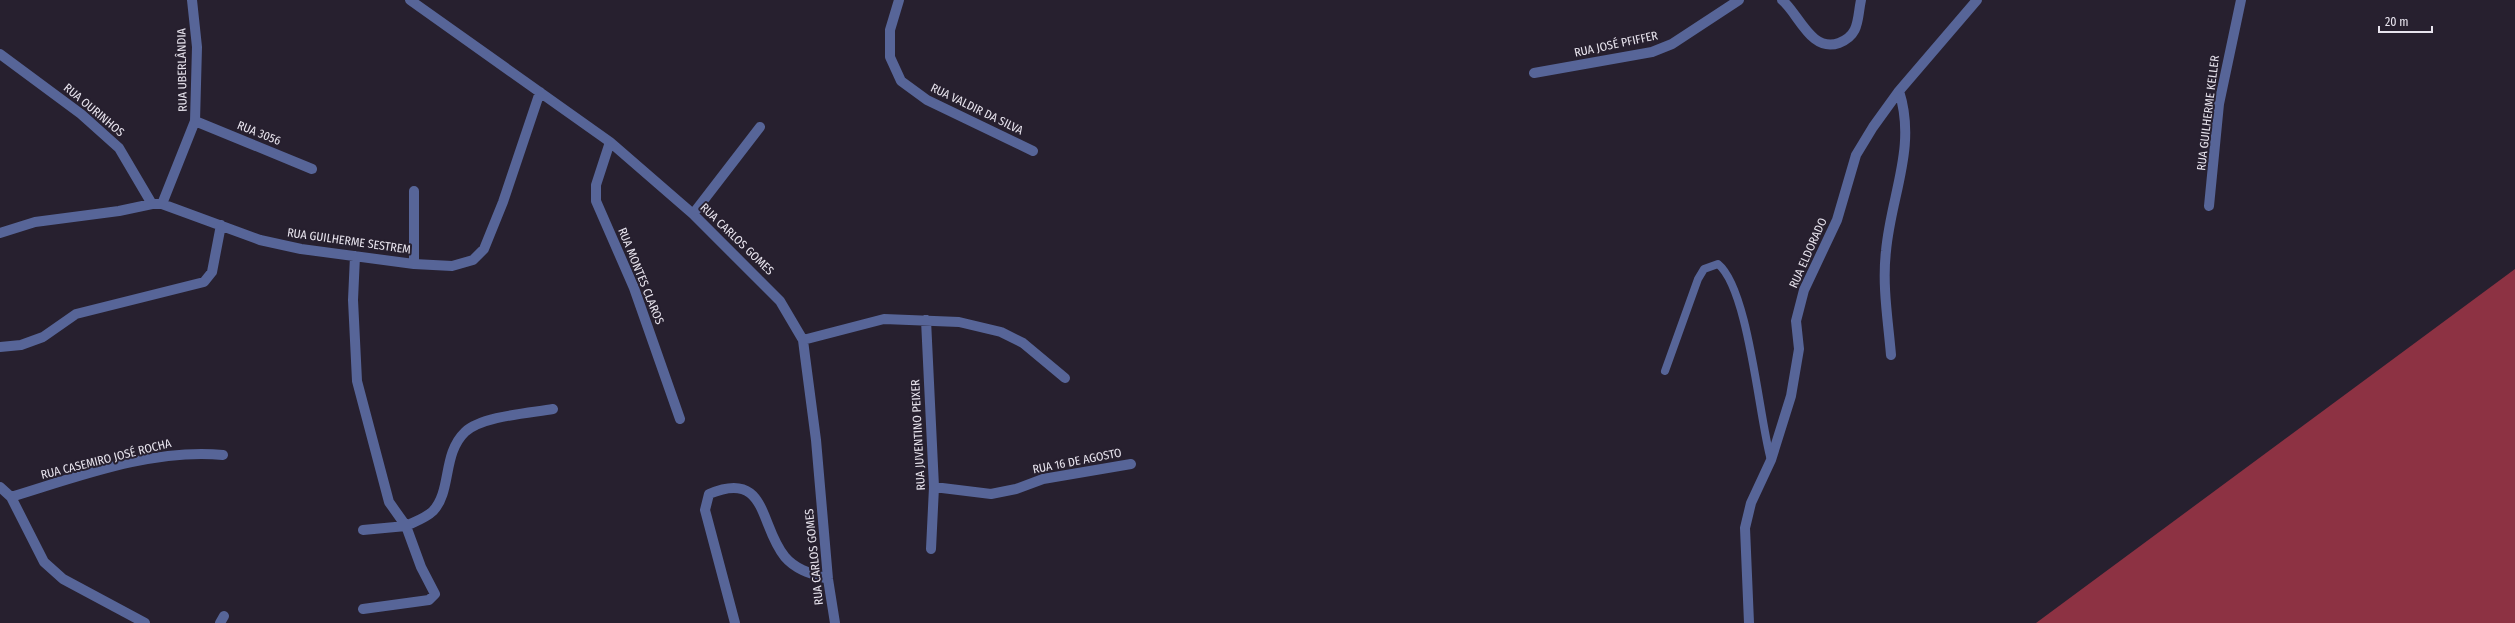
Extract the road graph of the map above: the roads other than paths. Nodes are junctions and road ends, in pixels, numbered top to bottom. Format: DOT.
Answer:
graph roads {
  1 [pos="192,0"];
  2 [pos="410,0"];
  3 [pos="899,0"];
  4 [pos="1739,0"];
  5 [pos="1782,0"];
  6 [pos="1861,0"];
  7 [pos="1977,0"];
  8 [pos="2241,0"];
  9 [pos="0,54"];
  10 [pos="1534,73"];
  11 [pos="540,92"];
  12 [pos="1899,92"];
  13 [pos="195,121"];
  14 [pos="760,127"];
  15 [pos="610,142"];
  16 [pos="1033,151"];
  17 [pos="312,169"];
  18 [pos="414,191"];
  19 [pos="157,204"];
  20 [pos="2210,206"];
  21 [pos="693,214"];
  22 [pos="221,225"];
  23 [pos="0,233"];
  24 [pos="355,256"];
  25 [pos="414,264"];
  26 [pos="926,320"];
  27 [pos="802,340"];
  28 [pos="0,347"];
  29 [pos="1891,355"];
  30 [pos="1665,371"];
  31 [pos="1065,378"];
  32 [pos="553,409"];
  33 [pos="680,419"];
  34 [pos="224,455"];
  35 [pos="1771,460"];
  36 [pos="1131,464"];
  37 [pos="0,487"];
  38 [pos="934,487"];
  39 [pos="11,497"];
  40 [pos="406,526"];
  41 [pos="364,530"];
  42 [pos="931,548"];
  43 [pos="828,579"];
  44 [pos="363,609"];
  45 [pos="145,623"];
  46 [pos="735,623"];
  47 [pos="836,623"];
  48 [pos="1749,623"];
  1 -- 13 [label="street, RUA UBERLÂNDIA"];
  2 -- 11 [label="street, RUA CARLOS GOMES"];
  3 -- 16 [label="street, RUA VALDIR DA SILVA"];
  4 -- 10 [label="street, RUA JOSÉ PFIFFER"];
  5 -- 6 [label="street"];
  7 -- 12 [label="street, RUA ELDORADO"];
  8 -- 20 [label="street, RUA GUILHERME KELLER"];
  9 -- 19 [label="street, RUA OURINHOS"];
  11 -- 15 [label="street, RUA CARLOS GOMES"];
  11 -- 25 [label="street, RUA GUILHERME SESTREM"];
  12 -- 29 [label="street"];
  12 -- 35 [label="street, RUA ELDORADO"];
  13 -- 17 [label="street, RUA 3056"];
  13 -- 19 [label="street, RUA UBERLÂNDIA"];
  14 -- 21 [label="street"];
  15 -- 21 [label="street, RUA CARLOS GOMES"];
  15 -- 33 [label="street, RUA MONTES CLAROS"];
  18 -- 25 [label="street"];
  19 -- 22 [label="street, RUA GUILHERME SESTREM"];
  19 -- 23 [label="street"];
  21 -- 27 [label="street, RUA CARLOS GOMES"];
  22 -- 24 [label="street, RUA GUILHERME SESTREM"];
  22 -- 28 [label="street"];
  24 -- 25 [label="street, RUA GUILHERME SESTREM"];
  24 -- 40 [label="street"];
  26 -- 27 [label="street"];
  26 -- 31 [label="street"];
  26 -- 38 [label="street, RUA JUVENTINO PEIXER"];
  27 -- 43 [label="street, RUA CARLOS GOMES"];
  30 -- 35 [label="lane"];
  32 -- 40 [label="street"];
  34 -- 39 [label="street, RUA CASEMIRO JOSÉ ROCHA"];
  35 -- 48 [label="street, RUA ELDORADO"];
  36 -- 38 [label="street, RUA 16 DE AGOSTO"];
  37 -- 39 [label="street"];
  38 -- 42 [label="street, RUA JUVENTINO PEIXER"];
  39 -- 45 [label="street"];
  40 -- 41 [label="street"];
  40 -- 44 [label="street"];
  43 -- 46 [label="street"];
  43 -- 47 [label="street, RUA CARLOS GOMES"];
}
